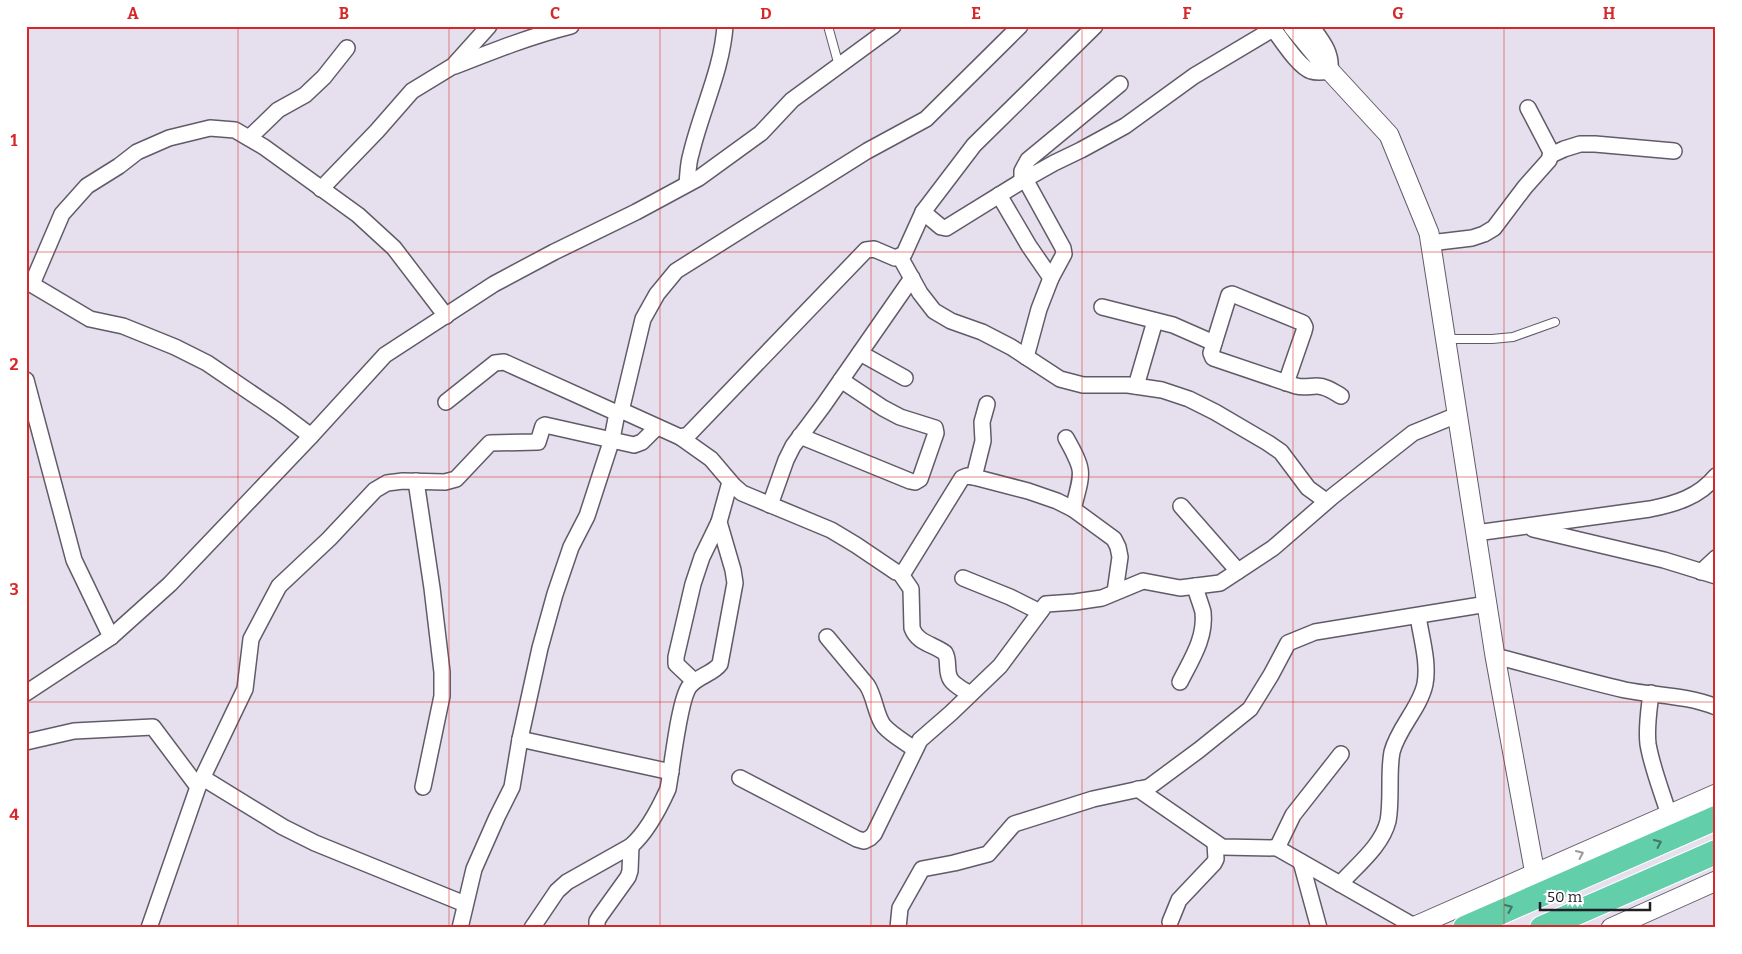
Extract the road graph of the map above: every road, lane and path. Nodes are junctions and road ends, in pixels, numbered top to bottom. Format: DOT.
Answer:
graph roads {
  1 [pos="489,26"];
  2 [pos="570,26"];
  3 [pos="725,26"];
  4 [pos="828,26"];
  5 [pos="893,26"];
  6 [pos="1020,26"];
  7 [pos="1095,26"];
  8 [pos="1293,26"];
  9 [pos="1311,26"];
  10 [pos="1272,28"];
  11 [pos="347,48"];
  12 [pos="838,66"];
  13 [pos="449,68"];
  14 [pos="1330,72"];
  15 [pos="1120,84"];
  16 [pos="1528,108"];
  17 [pos="249,138"];
  18 [pos="1674,151"];
  19 [pos="1551,155"];
  20 [pos="1023,180"];
  21 [pos="687,184"];
  22 [pos="321,189"];
  23 [pos="999,195"];
  24 [pos="922,212"];
  25 [pos="1430,244"];
  26 [pos="900,257"];
  27 [pos="912,278"];
  28 [pos="1052,278"];
  29 [pos="29,283"];
  30 [pos="1102,307"];
  31 [pos="446,316"];
  32 [pos="1155,320"];
  33 [pos="1555,322"];
  34 [pos="1445,339"];
  35 [pos="1214,343"];
  36 [pos="860,353"];
  37 [pos="1026,357"];
  38 [pos="906,378"];
  39 [pos="26,380"];
  40 [pos="841,380"];
  41 [pos="1286,383"];
  42 [pos="1136,386"];
  43 [pos="1341,396"];
  44 [pos="446,402"];
  45 [pos="987,404"];
  46 [pos="619,412"];
  47 [pos="1457,415"];
  48 [pos="657,427"];
  49 [pos="311,436"];
  50 [pos="800,436"];
  51 [pos="680,437"];
  52 [pos="1066,438"];
  53 [pos="612,439"];
  54 [pos="1716,476"];
  55 [pos="974,477"];
  56 [pos="416,481"];
  57 [pos="730,482"];
  58 [pos="1326,501"];
  59 [pos="770,505"];
  60 [pos="1181,506"];
  61 [pos="1073,509"];
  62 [pos="719,522"];
  63 [pos="1524,527"];
  64 [pos="1476,533"];
  65 [pos="1716,558"];
  66 [pos="1238,571"];
  67 [pos="900,573"];
  68 [pos="1709,574"];
  69 [pos="963,578"];
  70 [pos="1195,586"];
  71 [pos="1115,592"];
  72 [pos="1487,604"];
  73 [pos="1040,612"];
  74 [pos="1418,616"];
  75 [pos="111,637"];
  76 [pos="827,637"];
  77 [pos="1495,656"];
  78 [pos="694,681"];
  79 [pos="1180,682"];
  80 [pos="26,693"];
  81 [pos="1651,693"];
  82 [pos="970,694"];
  83 [pos="1716,707"];
  84 [pos="520,739"];
  85 [pos="26,742"];
  86 [pos="914,748"];
  87 [pos="1341,754"];
  88 [pos="671,772"];
  89 [pos="740,778"];
  90 [pos="200,782"];
  91 [pos="423,787"];
  92 [pos="1138,789"];
  93 [pos="1716,794"];
  94 [pos="1669,815"];
  95 [pos="1716,818"];
  96 [pos="1215,842"];
  97 [pos="631,846"];
  98 [pos="1277,848"];
  99 [pos="1716,852"];
  100 [pos="1301,862"];
  101 [pos="1535,874"];
  102 [pos="1716,881"];
  103 [pos="1340,884"];
  104 [pos="465,904"];
  105 [pos="1170,922"];
  106 [pos="1413,927"];
  107 [pos="149,928"];
  108 [pos="460,928"];
  109 [pos="532,928"];
  110 [pos="597,928"];
  111 [pos="898,928"];
  112 [pos="1318,928"];
  113 [pos="1465,928"];
  114 [pos="1542,928"];
  115 [pos="1611,928"];
  1 -- 13 [label="street"];
  2 -- 13 [label="street"];
  3 -- 21 [label="street"];
  4 -- 12 [label="lane"];
  5 -- 12 [label="street"];
  6 -- 46 [label="street"];
  7 -- 24 [label="street"];
  8 -- 14 [label="street"];
  9 -- 14 [label="street"];
  10 -- 14 [label="street"];
  10 -- 20 [label="street"];
  11 -- 17 [label="street"];
  12 -- 21 [label="street"];
  13 -- 22 [label="street"];
  14 -- 25 [label="street"];
  15 -- 20 [label="street"];
  16 -- 19 [label="street"];
  17 -- 22 [label="street"];
  17 -- 29 [label="street"];
  18 -- 19 [label="street"];
  19 -- 25 [label="street"];
  20 -- 23 [label="street"];
  20 -- 28 [label="street"];
  21 -- 31 [label="street"];
  22 -- 31 [label="street"];
  23 -- 24 [label="street"];
  23 -- 28 [label="street"];
  24 -- 26 [label="street"];
  25 -- 34 [label="street"];
  26 -- 27 [label="street"];
  26 -- 51 [label="street"];
  27 -- 36 [label="street"];
  27 -- 37 [label="street"];
  28 -- 37 [label="street"];
  29 -- 49 [label="street"];
  30 -- 32 [label="street"];
  31 -- 49 [label="street"];
  32 -- 35 [label="street"];
  32 -- 42 [label="street"];
  33 -- 34 [label="lane"];
  34 -- 47 [label="street"];
  35 -- 41 [label="street"];
  35 -- 41 [label="street"];
  36 -- 38 [label="street"];
  36 -- 40 [label="street"];
  37 -- 42 [label="street"];
  39 -- 75 [label="street"];
  40 -- 50 [label="street"];
  40 -- 50 [label="street"];
  41 -- 43 [label="street"];
  42 -- 58 [label="street"];
  44 -- 46 [label="street"];
  45 -- 55 [label="street"];
  46 -- 48 [label="street"];
  46 -- 53 [label="street"];
  47 -- 58 [label="street"];
  47 -- 64 [label="street"];
  48 -- 51 [label="street"];
  48 -- 53 [label="street"];
  49 -- 75 [label="street"];
  50 -- 59 [label="street"];
  51 -- 57 [label="street"];
  52 -- 61 [label="street"];
  53 -- 56 [label="street"];
  53 -- 84 [label="street"];
  54 -- 63 [label="street"];
  55 -- 61 [label="street"];
  55 -- 67 [label="street"];
  56 -- 90 [label="street"];
  56 -- 91 [label="street"];
  57 -- 59 [label="street"];
  57 -- 62 [label="street"];
  58 -- 66 [label="street"];
  59 -- 67 [label="street"];
  60 -- 66 [label="street"];
  61 -- 71 [label="street"];
  62 -- 78 [label="street"];
  62 -- 78 [label="street"];
  63 -- 64 [label="street"];
  63 -- 68 [label="street"];
  64 -- 72 [label="street"];
  65 -- 68 [label="street"];
  66 -- 70 [label="street"];
  67 -- 82 [label="street"];
  69 -- 73 [label="street"];
  70 -- 71 [label="street"];
  70 -- 79 [label="street"];
  71 -- 73 [label="street"];
  72 -- 74 [label="street"];
  72 -- 77 [label="street"];
  73 -- 82 [label="street"];
  74 -- 92 [label="street"];
  74 -- 103 [label="street"];
  75 -- 80 [label="street"];
  76 -- 86 [label="street"];
  77 -- 81 [label="street"];
  77 -- 101 [label="street"];
  78 -- 88 [label="street"];
  81 -- 83 [label="street"];
  81 -- 94 [label="street"];
  82 -- 86 [label="street"];
  84 -- 88 [label="street"];
  84 -- 104 [label="street"];
  85 -- 90 [label="street"];
  86 -- 89 [label="street"];
  87 -- 98 [label="street"];
  88 -- 97 [label="street"];
  90 -- 104 [label="street"];
  90 -- 107 [label="street"];
  92 -- 96 [label="street"];
  92 -- 111 [label="street"];
  93 -- 94 [label="street"];
  101 -- 94 [label="street, one-way"];
  113 -- 95 [label="highway, one-way"];
  96 -- 98 [label="street"];
  96 -- 105 [label="street"];
  97 -- 109 [label="street"];
  97 -- 110 [label="street"];
  98 -- 100 [label="street"];
  99 -- 114 [label="highway"];
  100 -- 103 [label="street"];
  100 -- 112 [label="street"];
  101 -- 106 [label="street"];
  102 -- 115 [label="street"];
  103 -- 106 [label="street"];
  104 -- 108 [label="street"];
}
